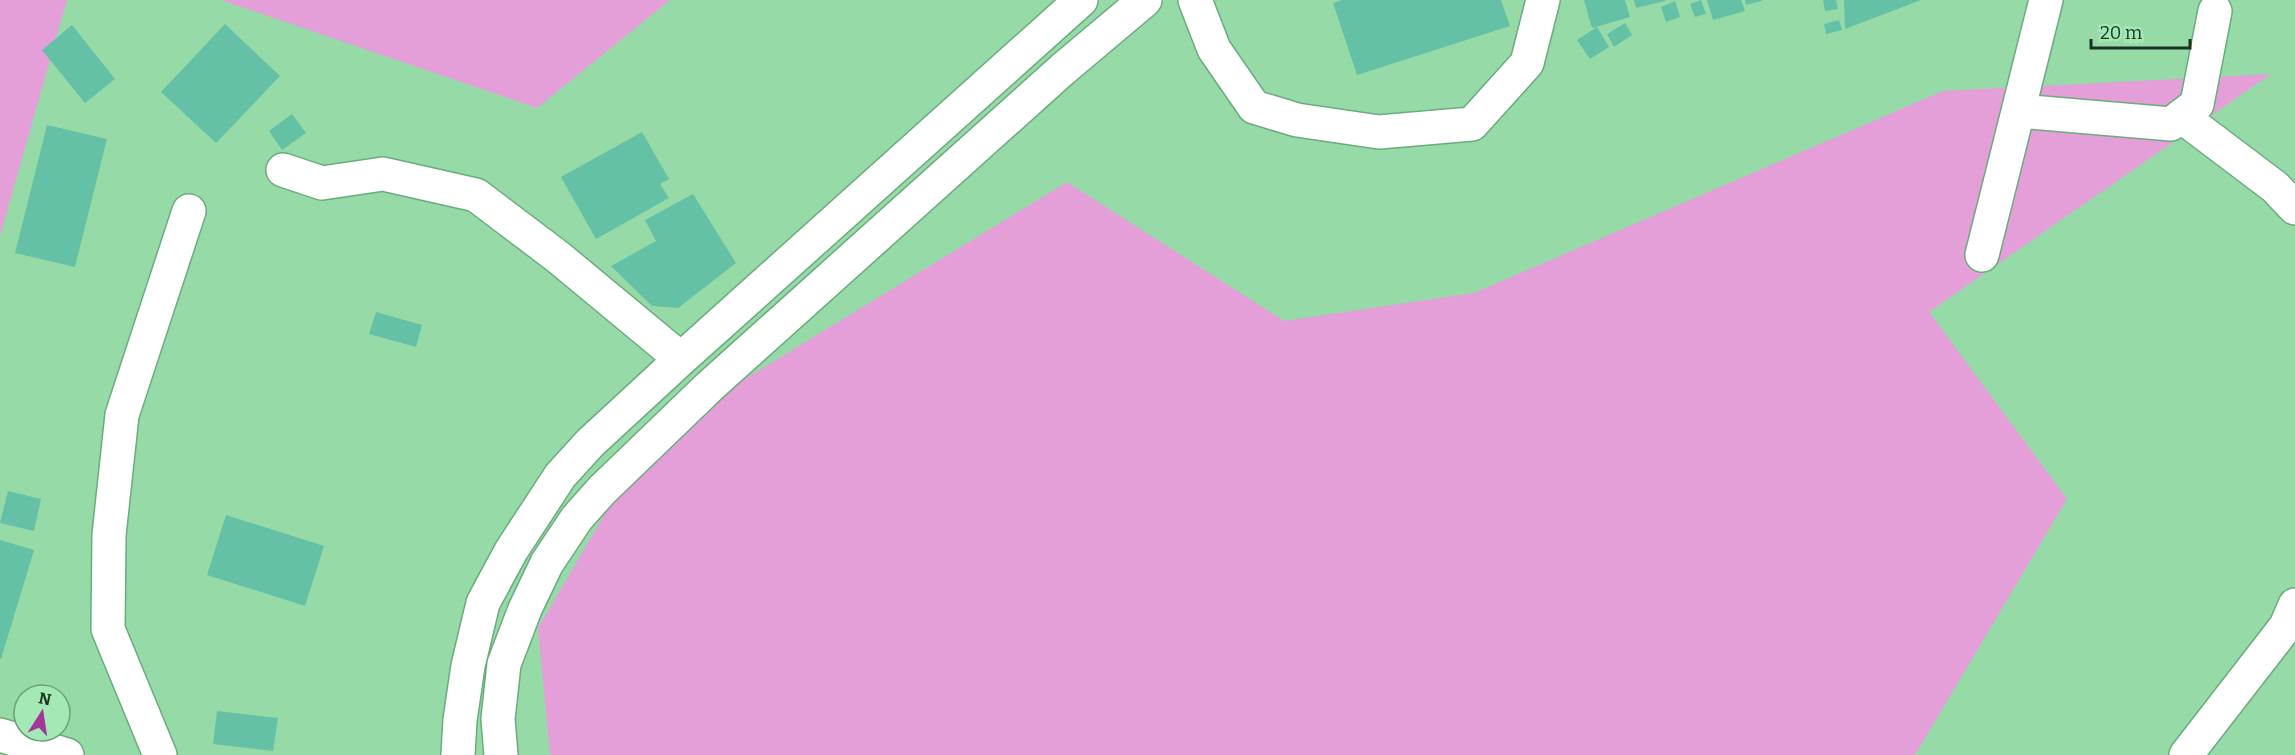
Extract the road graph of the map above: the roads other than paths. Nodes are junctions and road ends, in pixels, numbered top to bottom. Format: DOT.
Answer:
graph roads {
  1 [pos="1145,0"];
  2 [pos="1195,0"];
  3 [pos="1543,0"];
  4 [pos="2046,0"];
  5 [pos="1074,2"];
  6 [pos="2215,12"];
  7 [pos="2019,111"];
  8 [pos="2181,116"];
  9 [pos="283,170"];
  10 [pos="2295,208"];
  11 [pos="189,211"];
  12 [pos="1982,255"];
  13 [pos="681,359"];
  14 [pos="2295,605"];
  15 [pos="0,735"];
  16 [pos="67,755"];
  17 [pos="160,755"];
  18 [pos="458,755"];
  19 [pos="501,755"];
  20 [pos="2186,755"];
  1 -- 19 [label="street"];
  2 -- 3 [label="street"];
  4 -- 7 [label="street"];
  5 -- 13 [label="street"];
  6 -- 8 [label="street"];
  7 -- 8 [label="street"];
  7 -- 12 [label="street"];
  8 -- 10 [label="street"];
  9 -- 13 [label="street"];
  11 -- 17 [label="street"];
  13 -- 18 [label="street"];
  14 -- 20 [label="street"];
  15 -- 16 [label="street"];
}
